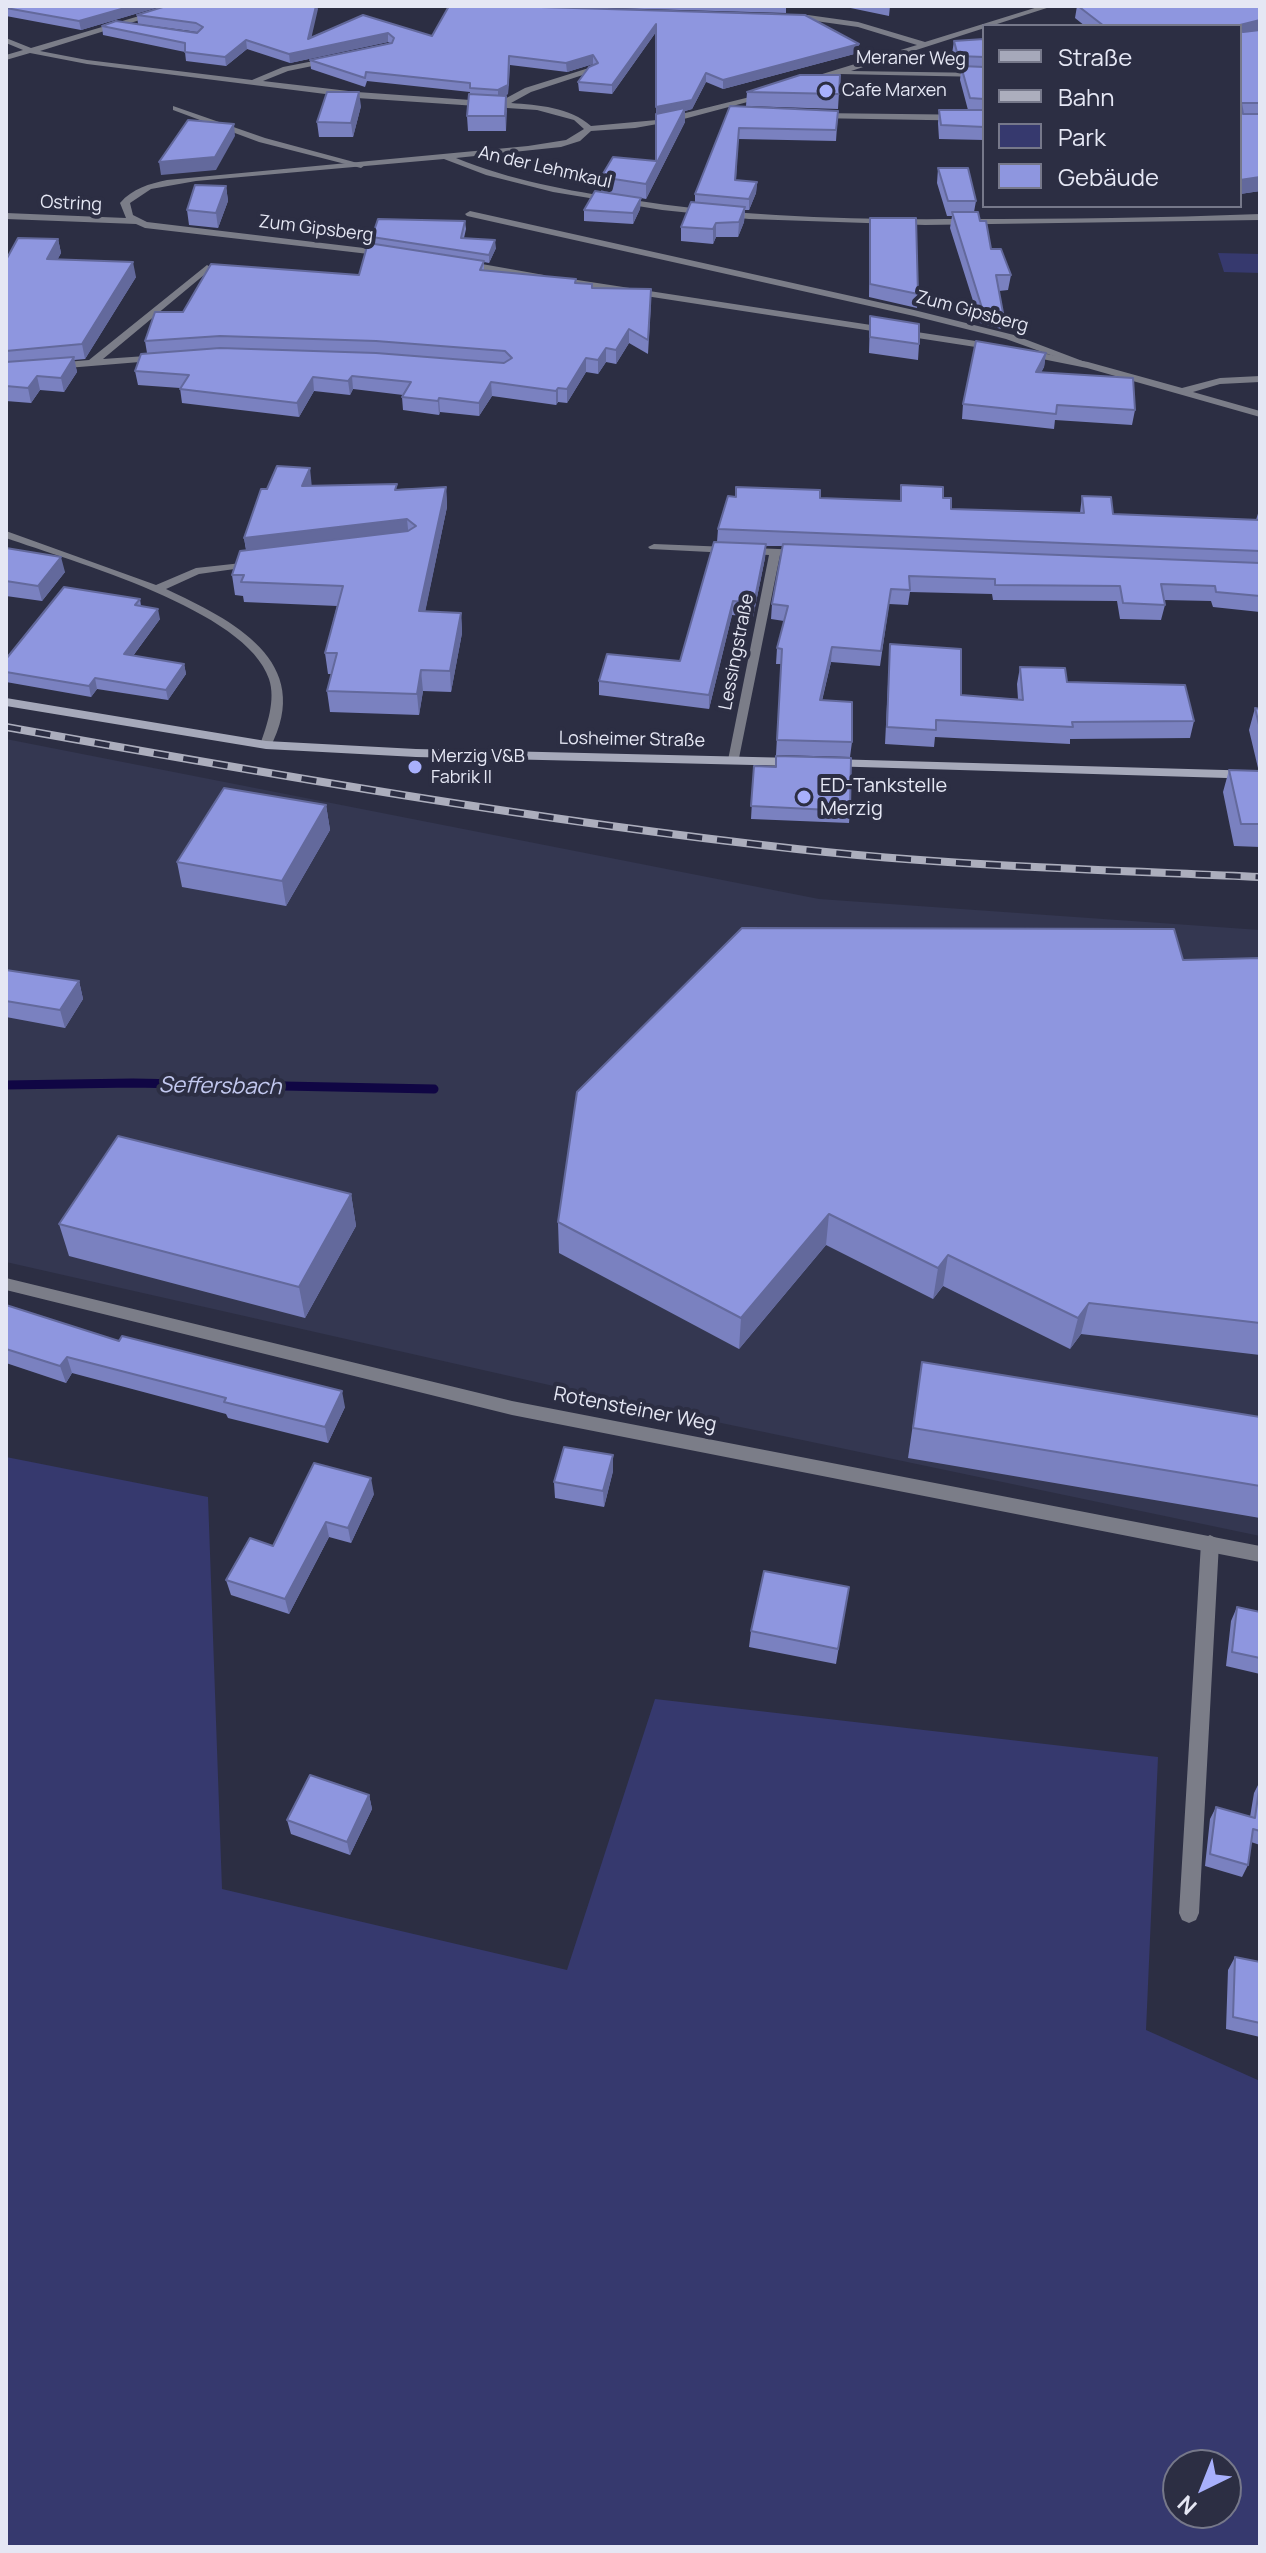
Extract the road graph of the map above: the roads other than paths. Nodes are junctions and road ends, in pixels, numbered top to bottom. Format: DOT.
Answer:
graph roads {
  1 [pos="181,6"];
  2 [pos="1049,6"];
  3 [pos="777,16"];
  4 [pos="989,24"];
  5 [pos="116,25"];
  6 [pos="982,26"];
  7 [pos="143,29"];
  8 [pos="6,40"];
  9 [pos="923,44"];
  10 [pos="34,52"];
  11 [pos="6,58"];
  12 [pos="342,58"];
  13 [pos="592,69"];
  14 [pos="837,73"];
  15 [pos="982,75"];
  16 [pos="254,82"];
  17 [pos="798,84"];
  18 [pos="773,92"];
  19 [pos="501,104"];
  20 [pos="176,108"];
  21 [pos="716,110"];
  22 [pos="740,114"];
  23 [pos="811,115"];
  24 [pos="982,118"];
  25 [pos="589,129"];
  26 [pos="446,157"];
  27 [pos="361,165"];
  28 [pos="470,214"];
  29 [pos="6,216"];
  30 [pos="1260,217"];
  31 [pos="135,221"];
  32 [pos="394,254"];
  33 [pos="451,262"];
  34 [pos="207,268"];
  35 [pos="169,357"];
  36 [pos="92,363"];
  37 [pos="1088,365"];
  38 [pos="44,368"];
  39 [pos="1260,379"];
  40 [pos="1184,391"];
  41 [pos="1260,414"];
  42 [pos="6,534"];
  43 [pos="654,547"];
  44 [pos="775,552"];
  45 [pos="822,554"];
  46 [pos="262,562"];
  47 [pos="158,588"];
  48 [pos="6,702"];
  49 [pos="266,745"];
  50 [pos="734,760"];
  51 [pos="1260,775"];
  52 [pos="6,1284"];
  53 [pos="1210,1543"];
  54 [pos="1260,1554"];
  55 [pos="1189,1913"];
  1 -- 5 [label="street"];
  2 -- 4 [label="street"];
  3 -- 9 [label="street"];
  5 -- 7 [label="street"];
  5 -- 10 [label="street"];
  6 -- 9 [label="street"];
  8 -- 10 [label="street"];
  9 -- 14 [label="street"];
  10 -- 11 [label="street"];
  10 -- 16 [label="street"];
  12 -- 16 [label="street"];
  13 -- 19 [label="street"];
  14 -- 15 [label="street, Meraner Weg"];
  14 -- 17 [label="street"];
  16 -- 19 [label="street"];
  18 -- 21 [label="street"];
  19 -- 25 [label="street"];
  20 -- 27 [label="street"];
  21 -- 22 [label="street"];
  21 -- 25 [label="street"];
  23 -- 24 [label="street"];
  25 -- 26 [label="street"];
  26 -- 27 [label="street"];
  26 -- 30 [label="street, An der Lehmkaul"];
  27 -- 31 [label="street"];
  28 -- 37 [label="street, Zum Gipsberg"];
  29 -- 31 [label="street, Ostring"];
  31 -- 32 [label="street, Zum Gipsberg"];
  33 -- 37 [label="street, Zum Gipsberg"];
  34 -- 36 [label="street"];
  35 -- 36 [label="street"];
  36 -- 38 [label="street"];
  37 -- 40 [label="street, Zum Gipsberg"];
  39 -- 40 [label="street"];
  40 -- 41 [label="street, Zum Gipsberg"];
  42 -- 47 [label="street"];
  43 -- 44 [label="street"];
  44 -- 45 [label="street"];
  44 -- 50 [label="street, Lessingstraße"];
  46 -- 47 [label="street"];
  47 -- 49 [label="street"];
  48 -- 49 [label="main road, Losheimer Straße"];
  49 -- 50 [label="main road, Losheimer Straße"];
  50 -- 51 [label="main road, Losheimer Straße"];
  52 -- 53 [label="street, Rotensteiner Weg"];
  53 -- 54 [label="street, Rotensteiner Weg"];
  53 -- 55 [label="street"];
}
